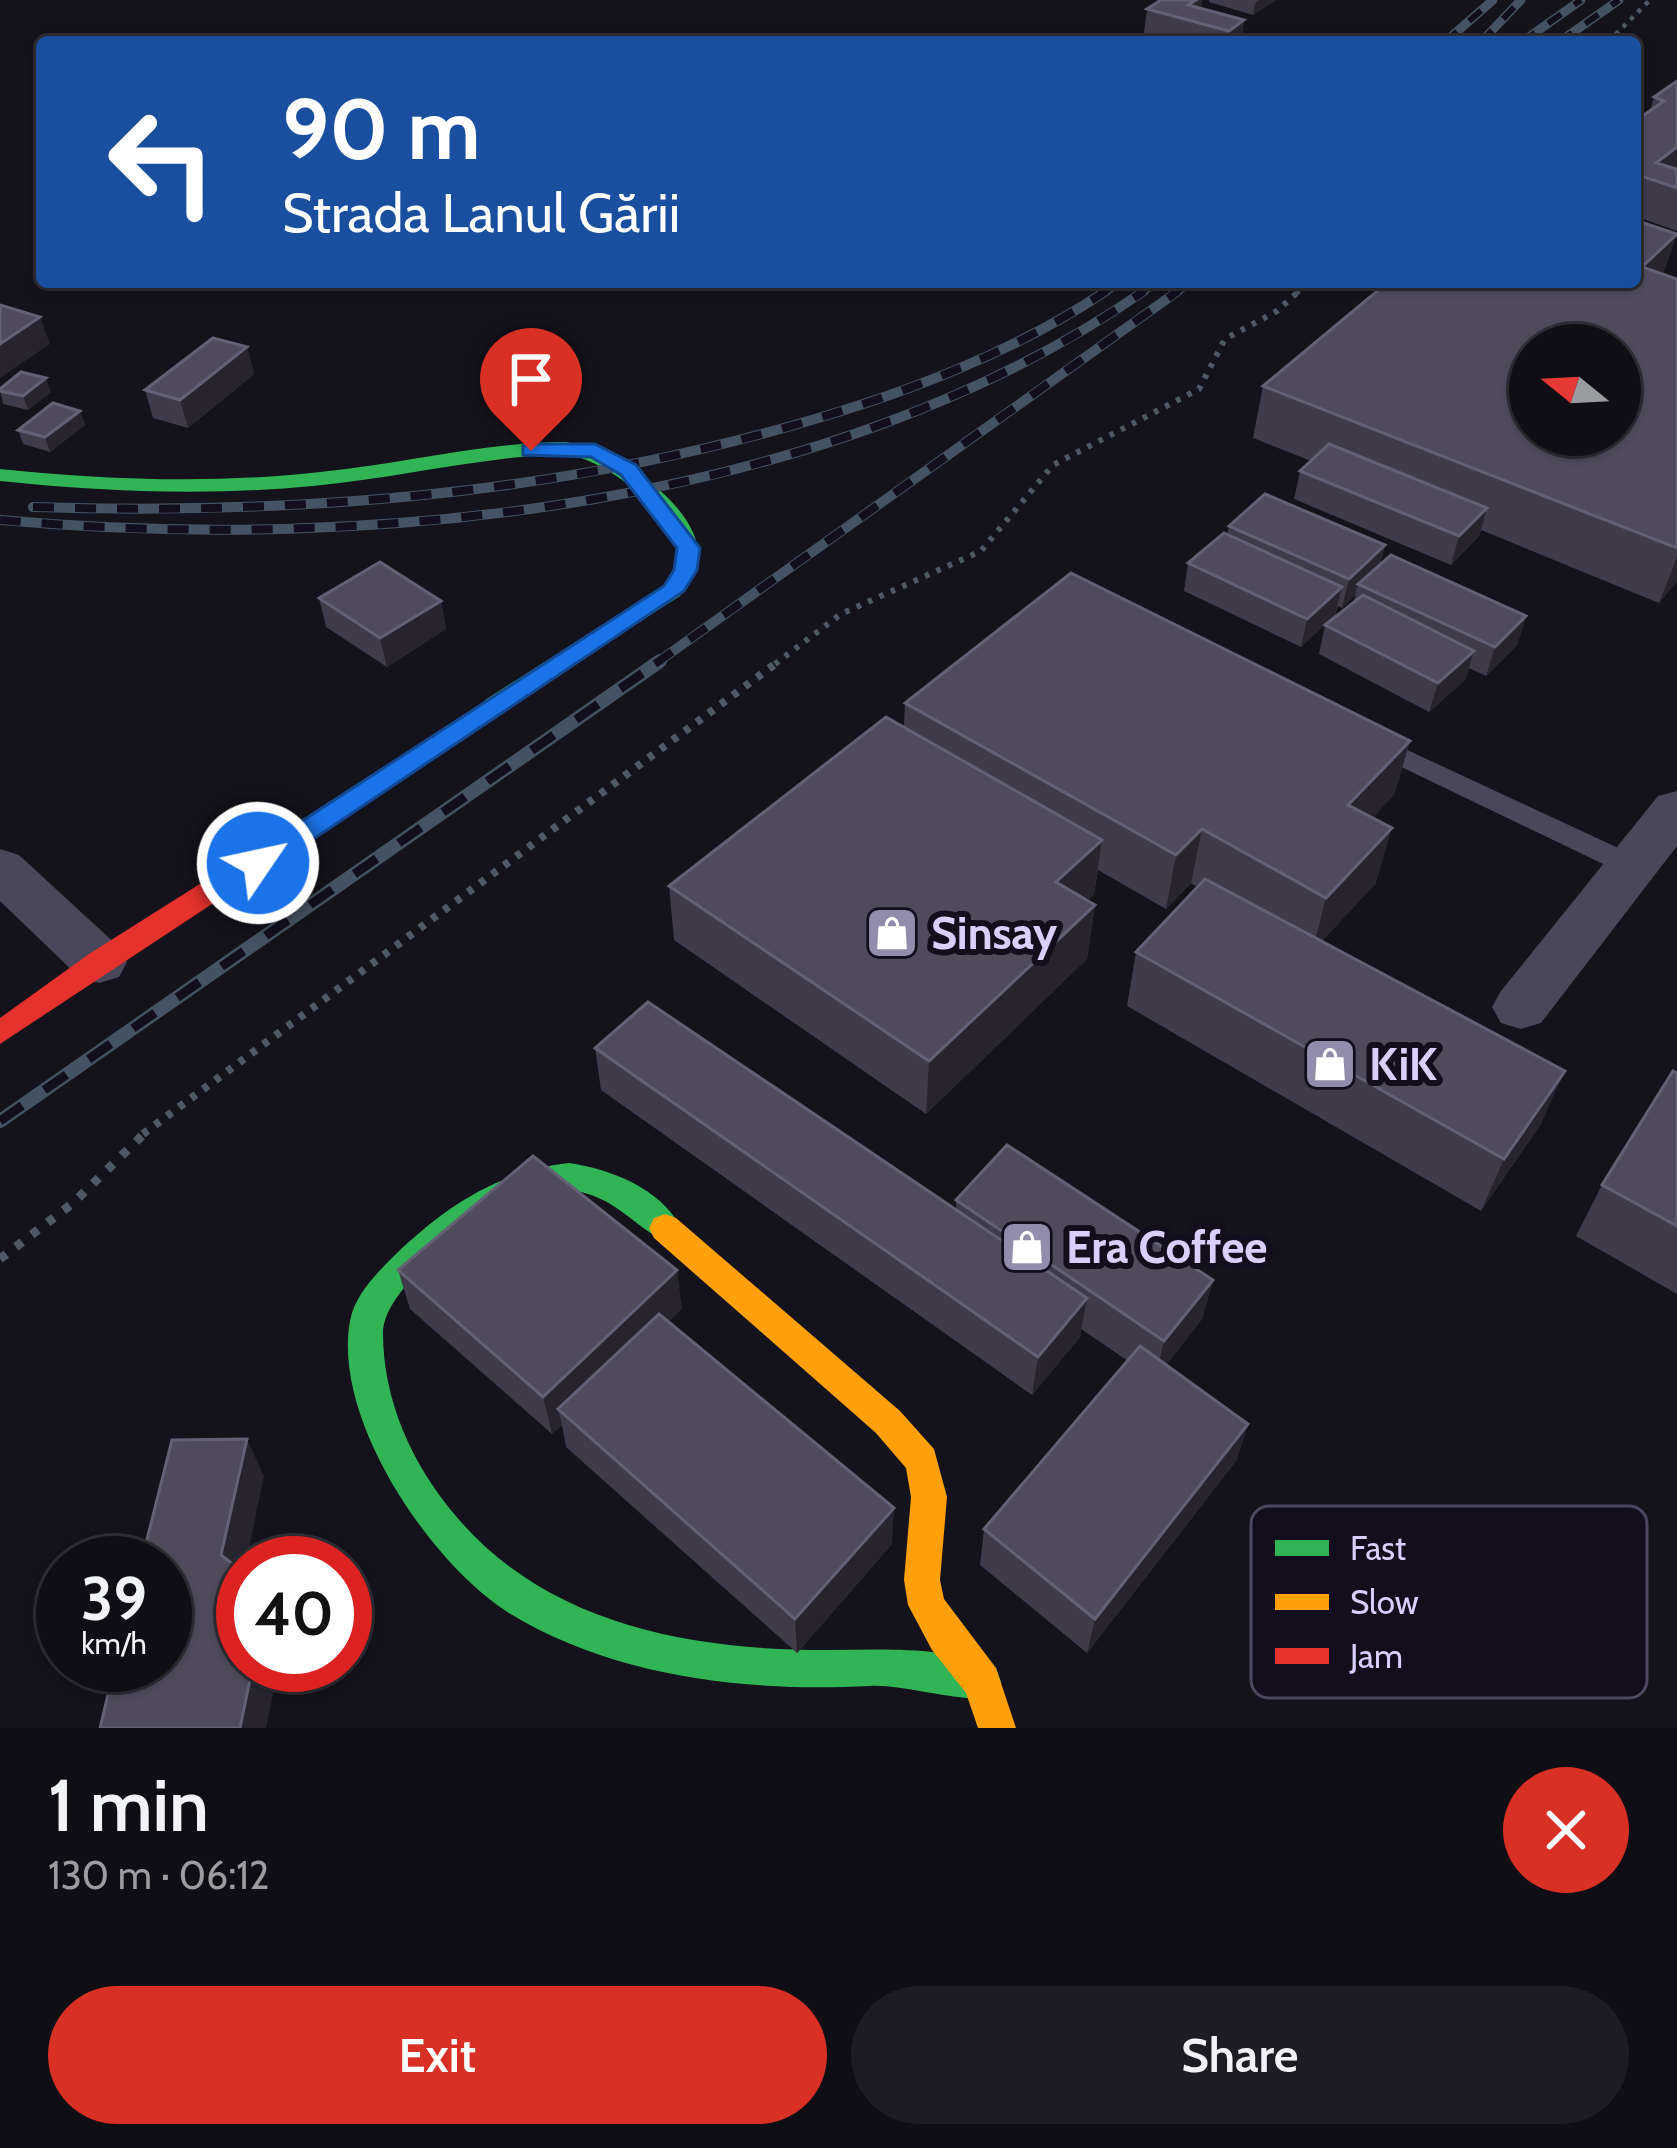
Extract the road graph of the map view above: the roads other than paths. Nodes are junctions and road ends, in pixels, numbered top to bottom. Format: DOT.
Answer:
graph roads {
  1 [pos="0,475"];
  2 [pos="1353,734"];
  3 [pos="1677,808"];
  4 [pos="1632,866"];
  5 [pos="0,868"];
  6 [pos="99,962"];
  7 [pos="1521,1006"];
  8 [pos="0,1033"];
  9 [pos="982,1682"];
  10 [pos="997,1728"];
  1 -- 6 [label="street"];
  2 -- 4 [label="lane"];
  3 -- 4 [label="street"];
  4 -- 7 [label="street"];
  5 -- 6 [label="street"];
  6 -- 8 [label="street"];
  9 -- 9 [label="street"];
  9 -- 10 [label="street"];
}
